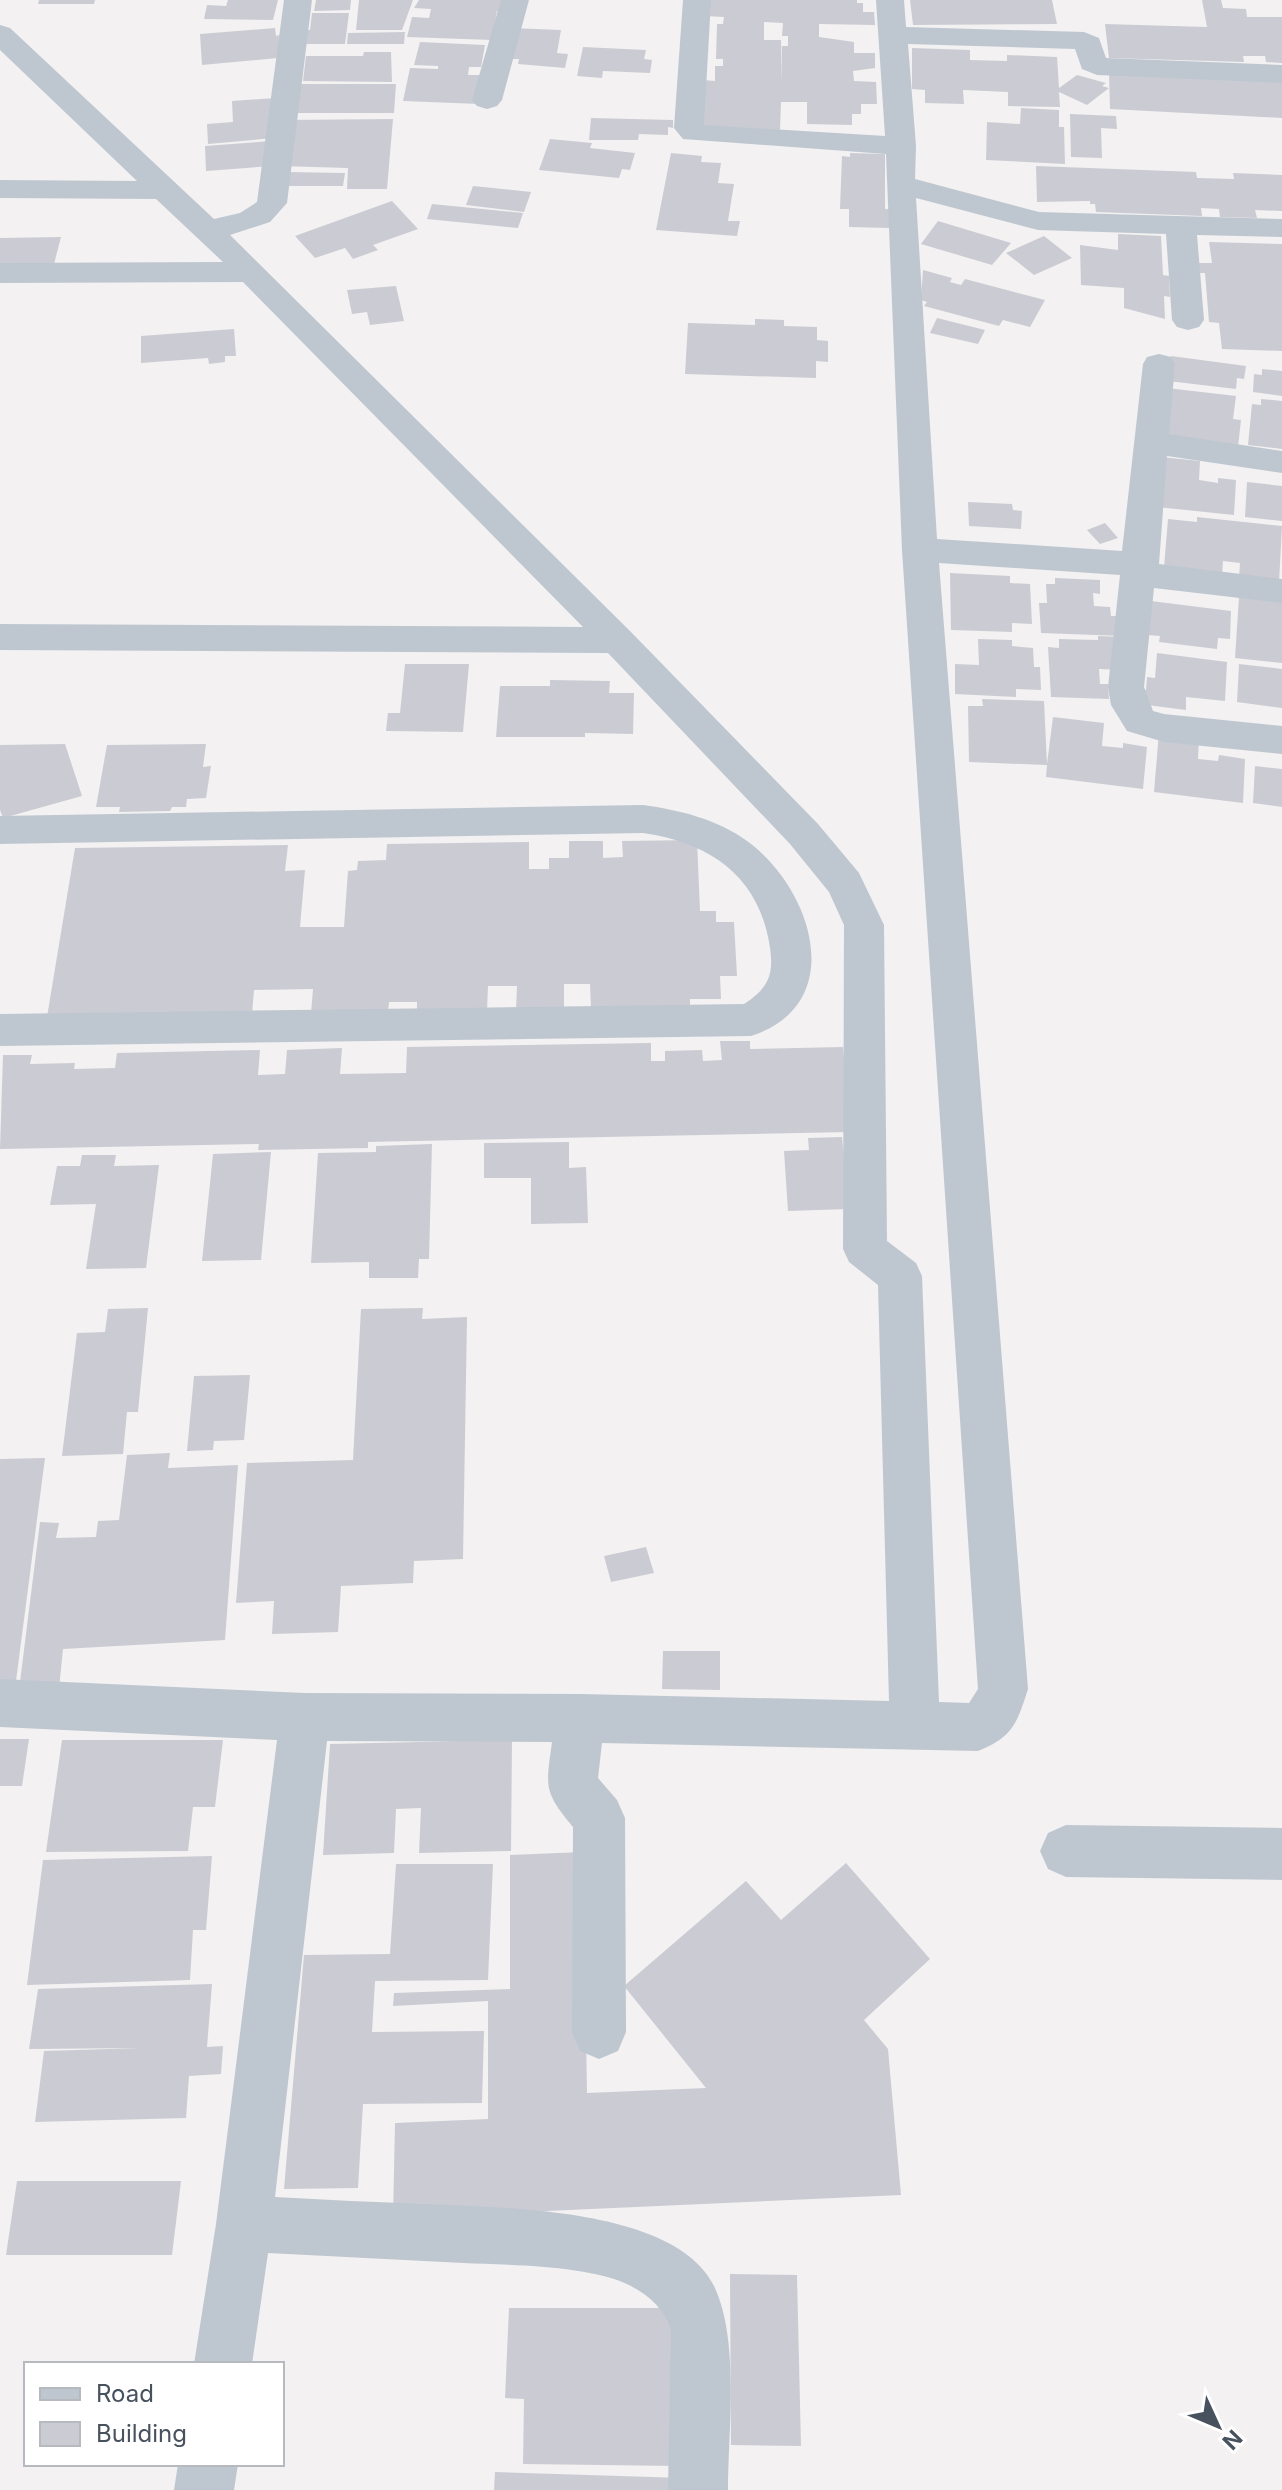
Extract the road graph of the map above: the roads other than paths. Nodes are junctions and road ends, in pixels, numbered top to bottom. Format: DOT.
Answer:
graph roads {
  1 [pos="298,0"];
  2 [pos="515,0"];
  3 [pos="697,0"];
  4 [pos="891,17"];
  5 [pos="0,34"];
  6 [pos="1282,74"];
  7 [pos="487,100"];
  8 [pos="901,146"];
  9 [pos="900,184"];
  10 [pos="0,189"];
  11 [pos="165,190"];
  12 [pos="1181,225"];
  13 [pos="1282,228"];
  14 [pos="213,229"];
  15 [pos="251,272"];
  16 [pos="0,273"];
  17 [pos="1188,320"];
  18 [pos="1159,364"];
  19 [pos="1152,443"];
  20 [pos="1282,462"];
  21 [pos="920,550"];
  22 [pos="1140,569"];
  23 [pos="1282,591"];
  24 [pos="0,637"];
  25 [pos="617,640"];
  26 [pos="1282,740"];
  27 [pos="0,830"];
  28 [pos="0,1030"];
  29 [pos="0,1703"];
  30 [pos="305,1717"];
  31 [pos="580,1718"];
  32 [pos="922,1726"];
  33 [pos="1066,1851"];
  34 [pos="1282,1854"];
  35 [pos="599,2032"];
  36 [pos="244,2224"];
  37 [pos="223,2362"];
  38 [pos="208,2466"];
  39 [pos="204,2490"];
  40 [pos="698,2490"];
  1 -- 14 [label="street"];
  2 -- 7 [label="street"];
  3 -- 8 [label="street"];
  4 -- 6 [label="street"];
  4 -- 8 [label="street"];
  5 -- 11 [label="street"];
  8 -- 9 [label="street"];
  9 -- 12 [label="street"];
  9 -- 21 [label="street"];
  10 -- 11 [label="street"];
  11 -- 14 [label="street"];
  12 -- 13 [label="street"];
  12 -- 17 [label="street"];
  14 -- 15 [label="street"];
  15 -- 16 [label="street"];
  15 -- 25 [label="street"];
  18 -- 19 [label="street"];
  19 -- 20 [label="street"];
  19 -- 22 [label="street"];
  21 -- 22 [label="street"];
  21 -- 32 [label="street"];
  22 -- 23 [label="street"];
  22 -- 26 [label="street"];
  24 -- 25 [label="street"];
  25 -- 32 [label="street"];
  27 -- 28 [label="street"];
  29 -- 30 [label="street"];
  30 -- 31 [label="street"];
  30 -- 36 [label="street"];
  31 -- 32 [label="street"];
  31 -- 35 [label="street"];
  33 -- 34 [label="street"];
  36 -- 37 [label="street"];
  36 -- 40 [label="street"];
  38 -- 39 [label="street"];
}
